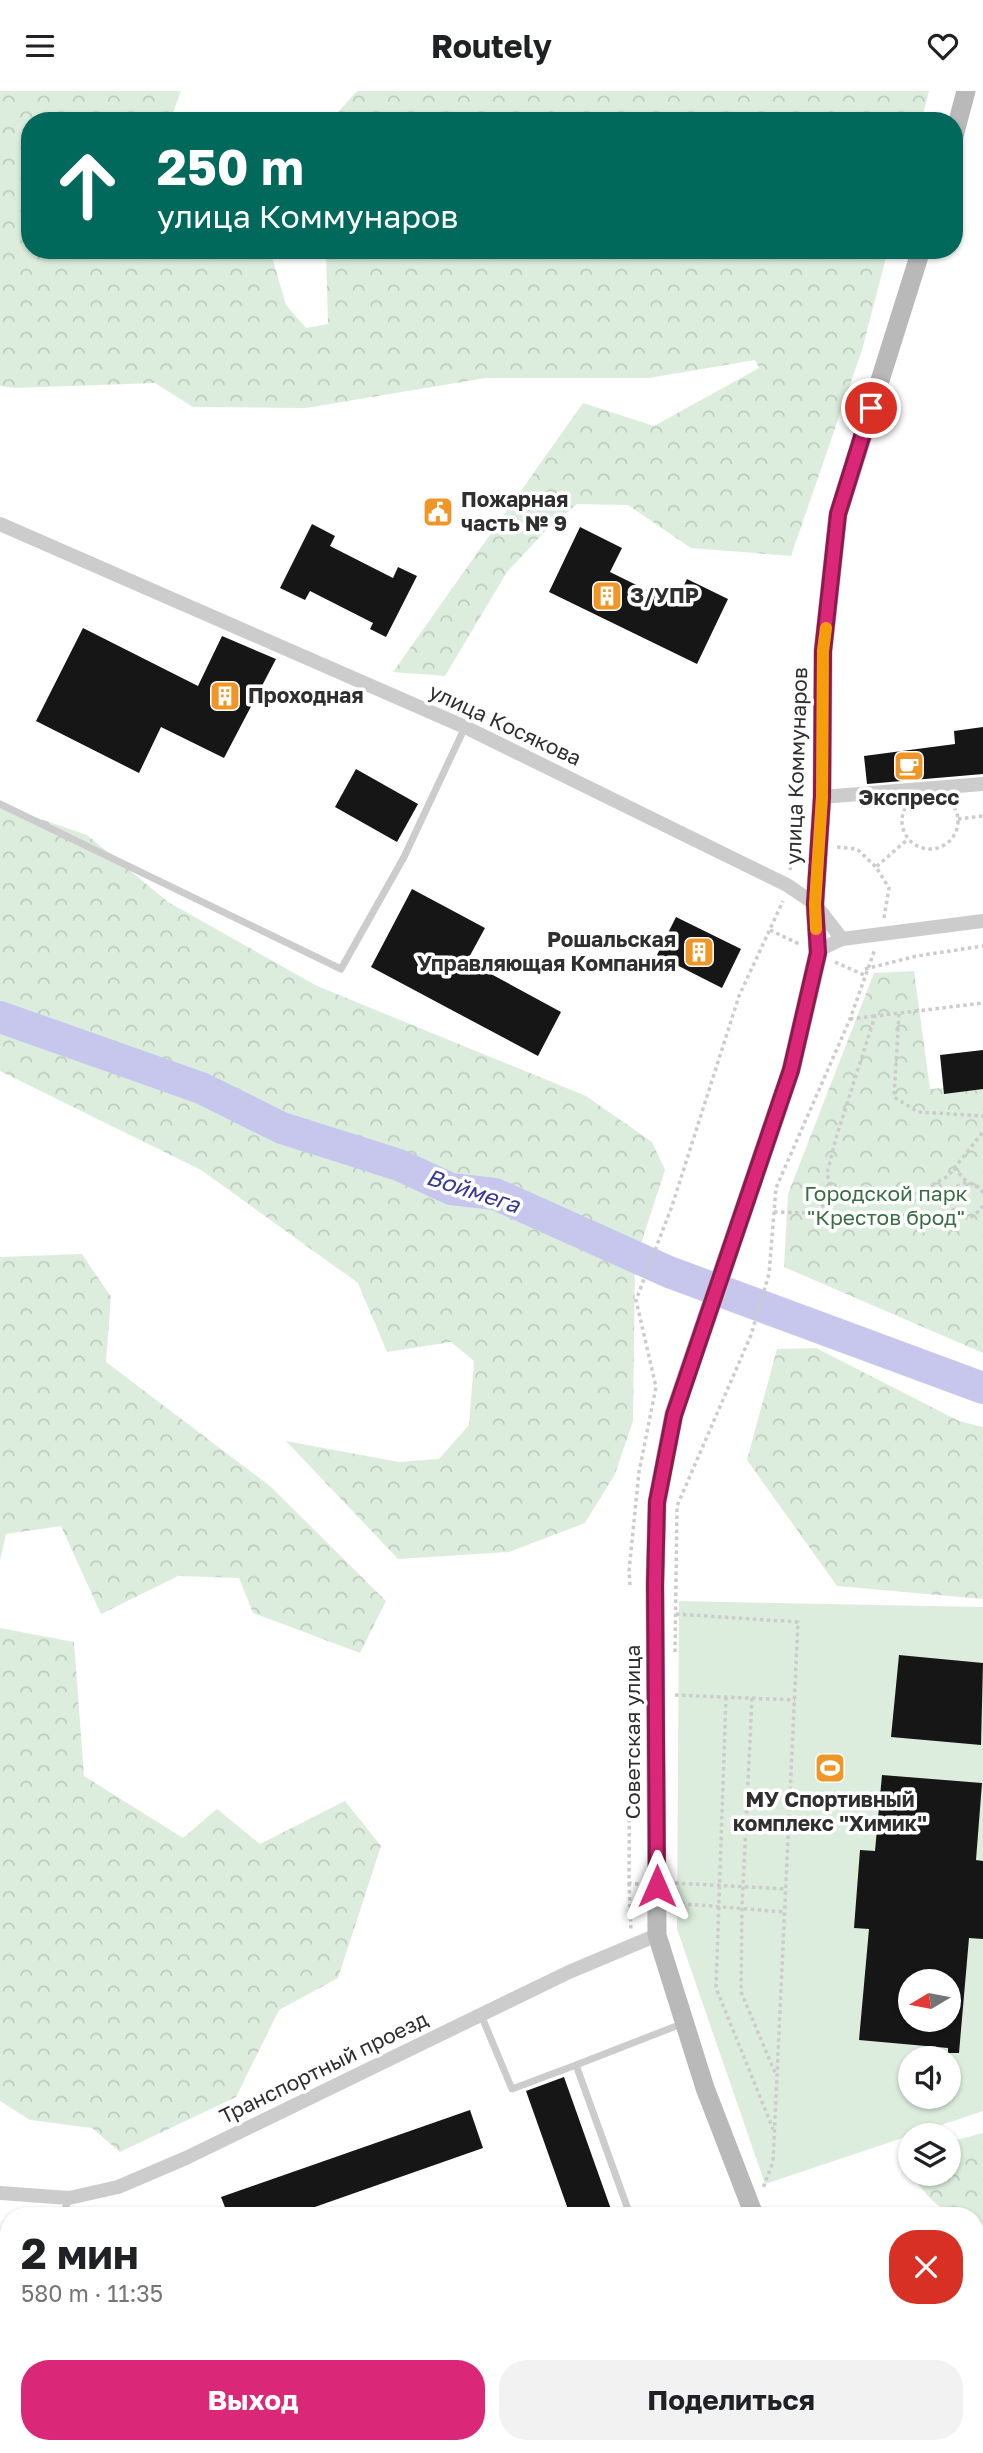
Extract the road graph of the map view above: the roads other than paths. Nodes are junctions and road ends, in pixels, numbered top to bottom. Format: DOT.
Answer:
graph roads {
  1 [pos="967,91"];
  2 [pos="961,112"];
  3 [pos="918,259"];
  4 [pos="0,524"];
  5 [pos="466,727"];
  6 [pos="983,784"];
  7 [pos="822,797"];
  8 [pos="0,804"];
  9 [pos="815,904"];
  10 [pos="983,921"];
  11 [pos="842,939"];
  12 [pos="818,953"];
  13 [pos="733,1243"];
  14 [pos="657,1935"];
  15 [pos="481,2015"];
  16 [pos="684,2023"];
  17 [pos="576,2065"];
  18 [pos="0,2193"];
  19 [pos="69,2199"];
  20 [pos="66,2207"];
  21 [pos="627,2207"];
  22 [pos="751,2207"];
  1 -- 2 [label="street"];
  3 -- 7 [label="street, улица Коммунаров"];
  4 -- 5 [label="street, улица Косякова"];
  5 -- 8 [label="lane"];
  5 -- 9 [label="street, улица Косякова"];
  6 -- 7 [label="street"];
  7 -- 9 [label="street, улица Коммунаров"];
  9 -- 11 [label="street, улица Косякова"];
  9 -- 12 [label="street, улица Коммунаров"];
  10 -- 11 [label="street"];
  11 -- 12 [label="street"];
  12 -- 13 [label="street, улица Коммунаров"];
  13 -- 14 [label="street, Советская улица"];
  14 -- 15 [label="street, Транспортный проезд"];
  14 -- 16 [label="street, Советская улица"];
  15 -- 17 [label="lane"];
  15 -- 19 [label="street, Транспортный проезд"];
  16 -- 17 [label="lane"];
  16 -- 22 [label="street, Советская улица"];
  17 -- 21 [label="lane"];
  18 -- 19 [label="street, Транспортный проезд"];
  19 -- 20 [label="lane"];
}
